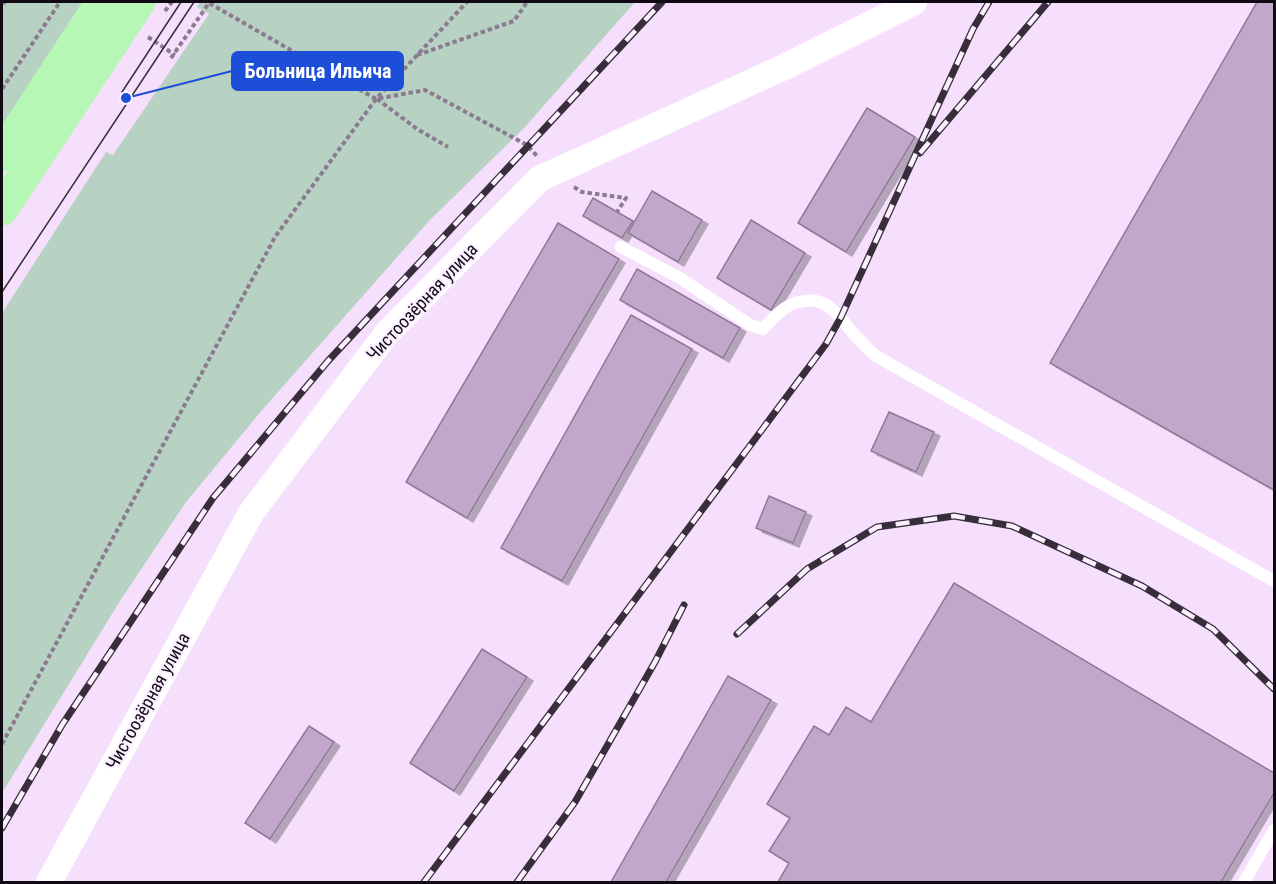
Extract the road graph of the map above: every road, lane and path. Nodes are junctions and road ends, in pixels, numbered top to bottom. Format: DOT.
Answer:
graph roads {
  1 [pos="6,2"];
  2 [pos="60,2"];
  3 [pos="102,2"];
  4 [pos="139,2"];
  5 [pos="467,2"];
  6 [pos="527,2"];
  7 [pos="914,2"];
  8 [pos="2,3"];
  9 [pos="148,37"];
  10 [pos="416,56"];
  11 [pos="2,89"];
  12 [pos="376,99"];
  13 [pos="448,147"];
  14 [pos="2,155"];
  15 [pos="551,174"];
  16 [pos="2,209"];
  17 [pos="617,212"];
  18 [pos="621,247"];
  19 [pos="1275,581"];
  20 [pos="2,744"];
  21 [pos="1275,830"];
  22 [pos="49,882"];
  23 [pos="1244,882"];
  1 -- 8 [label="path"];
  2 -- 11 [label="path"];
  3 -- 14 [label="main road"];
  4 -- 16 [label="main road"];
  5 -- 10 [label="path"];
  6 -- 10 [label="path"];
  7 -- 15 [label="street, Чистоозёрная улица"];
  9 -- 12 [label="path"];
  10 -- 12 [label="path"];
  12 -- 13 [label="path"];
  12 -- 15 [label="path"];
  12 -- 20 [label="path"];
  15 -- 17 [label="path"];
  15 -- 22 [label="street, Чистоозёрная улица"];
  18 -- 19 [label="lane"];
  21 -- 23 [label="lane"];
}
